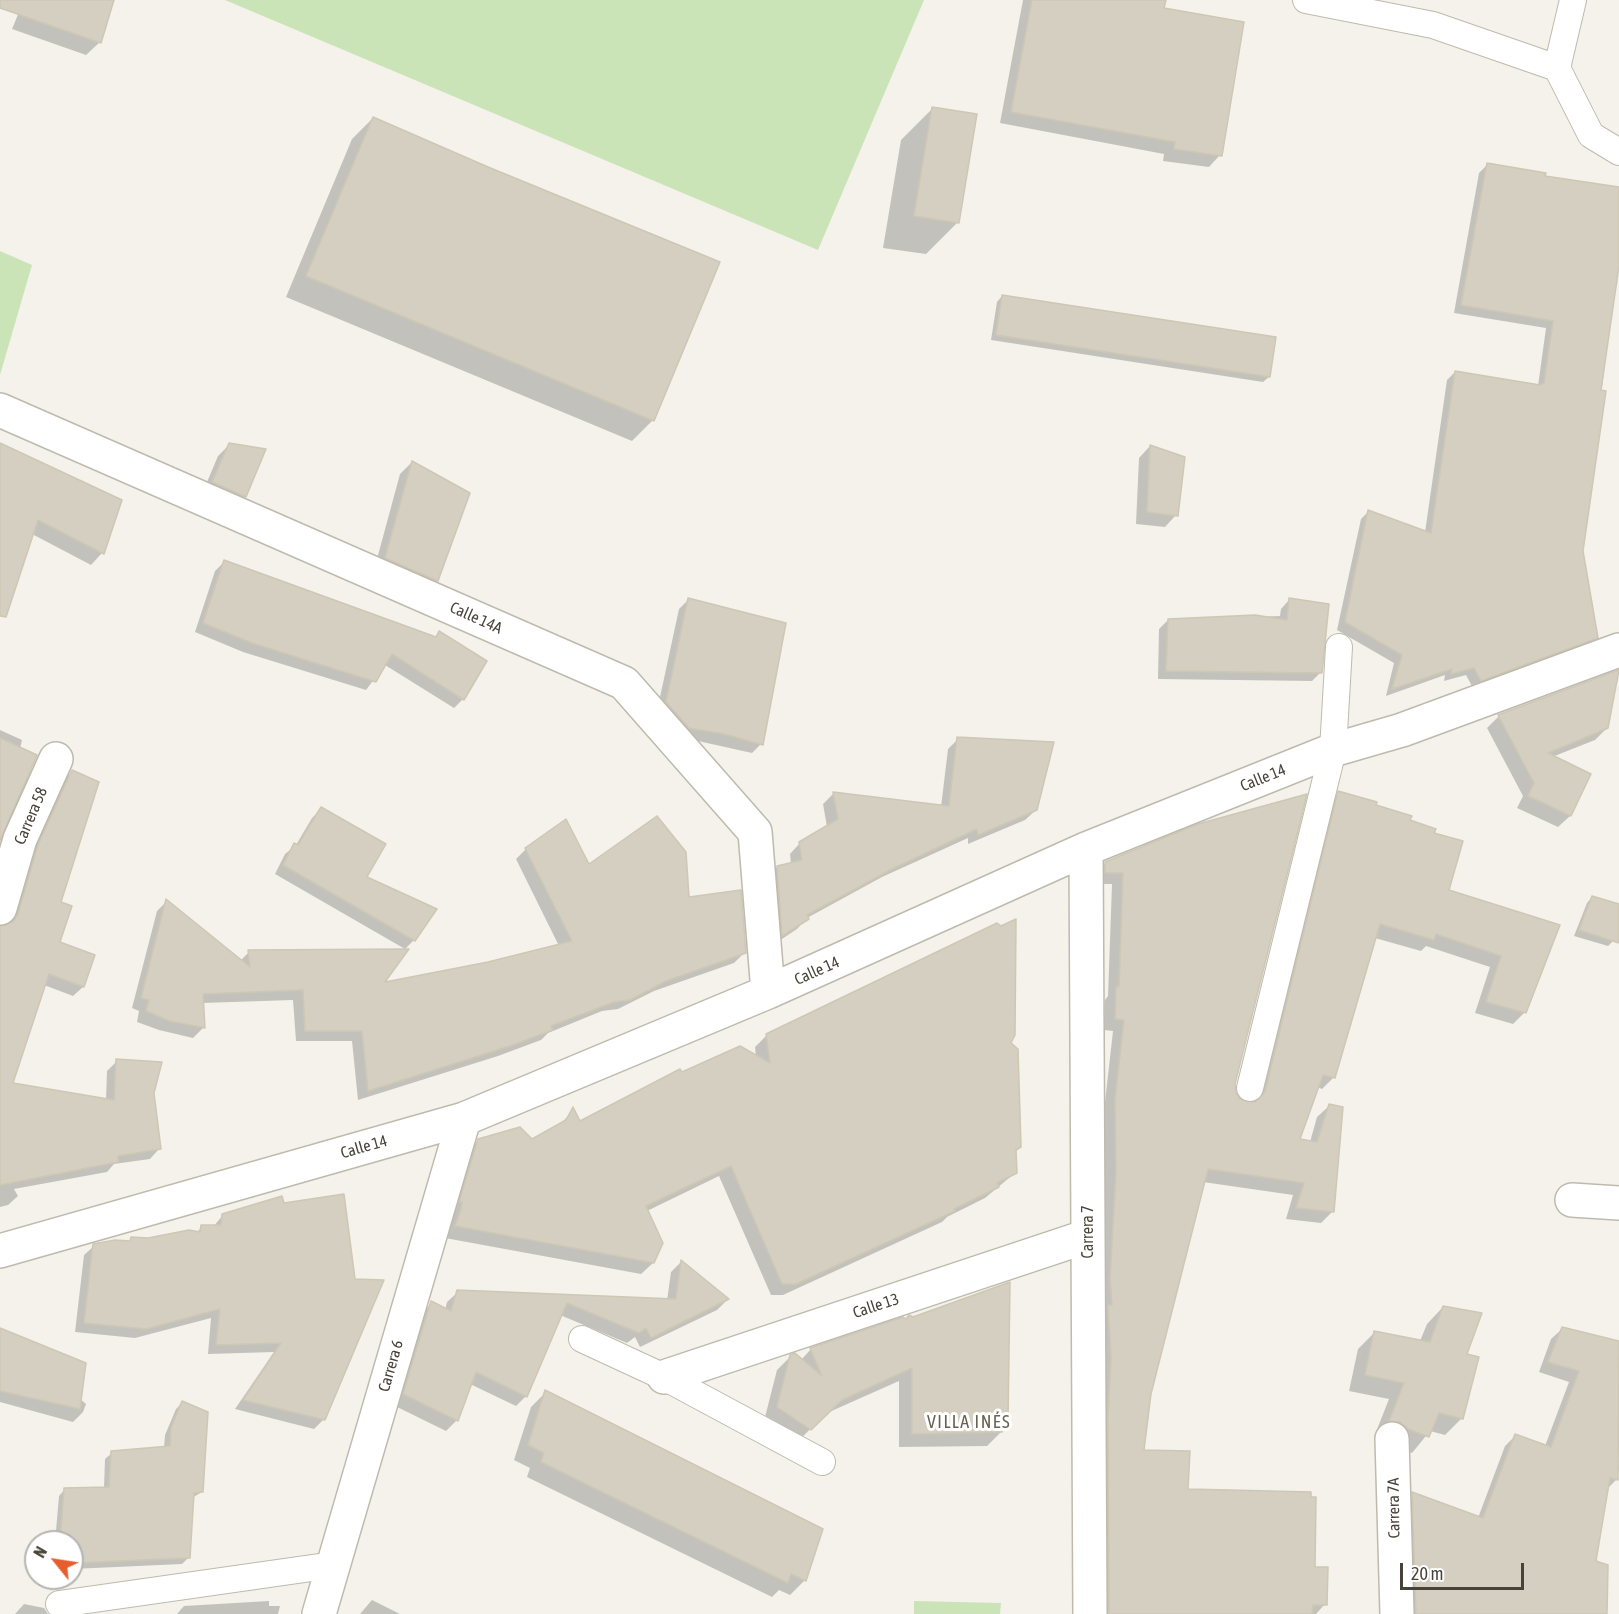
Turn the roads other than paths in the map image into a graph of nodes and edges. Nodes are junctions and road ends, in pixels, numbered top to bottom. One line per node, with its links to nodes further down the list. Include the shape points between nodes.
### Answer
1 (1306, 0): 3 (lane, via 1433,25)
2 (1573, 0): 3 (lane)
3 (1557, 68): 4 (lane, via 1591,135)
4 (1619, 152)
5 (0, 410): 12 (street, Calle 14A, via 624,683 754,832)
6 (1339, 647): 8 (lane)
7 (1619, 650): 8 (street, Calle 14, via 1402,730)
8 (1333, 750): 10 (street, Calle 14); 13 (lane)
9 (56, 759): 11 (street, Carrera 58, via 20,839)
10 (1086, 849): 12 (street, Calle 14); 17 (street, Carrera 7)
11 (0, 908)
12 (768, 992): 14 (street, Calle 14)
13 (1250, 1088)
14 (464, 1119): 18 (street, Calle 14); 23 (street, Carrera 6)
15 (1572, 1200): 16 (street)
16 (1619, 1203)
17 (1088, 1236): 20 (street, Calle 13); 26 (street, Carrera 7)
18 (0, 1251)
19 (582, 1339): 20 (lane)
20 (664, 1377): 22 (lane)
21 (1392, 1439): 27 (street, Carrera 7A)
22 (822, 1462)
23 (333, 1565): 24 (lane); 25 (street, Carrera 6)
24 (59, 1604)
25 (319, 1614)
26 (1090, 1614)
27 (1396, 1614)

